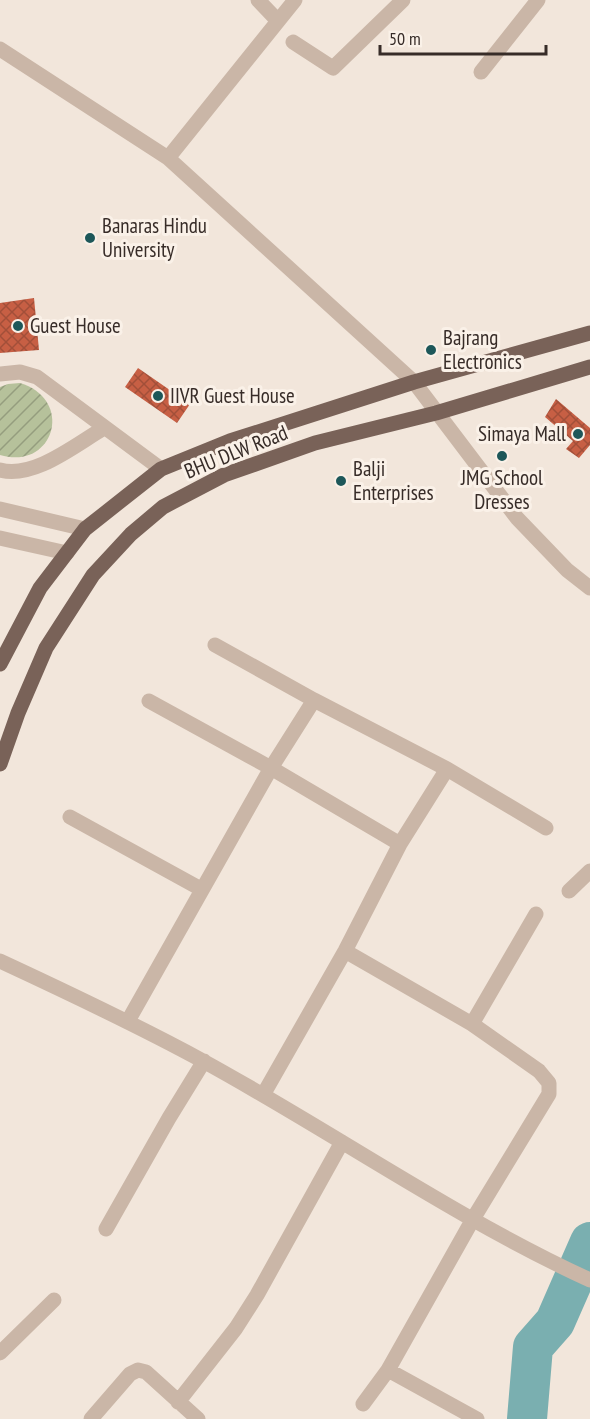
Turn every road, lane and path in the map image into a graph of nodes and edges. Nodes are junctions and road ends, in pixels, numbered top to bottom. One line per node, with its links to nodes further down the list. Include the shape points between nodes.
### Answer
1 (258, 0): 5 (street)
2 (295, 0): 5 (street)
3 (403, 0): 6 (street, via 333,68)
4 (538, 0): 8 (street)
5 (278, 21): 9 (street)
6 (293, 42)
7 (0, 49): 9 (street)
8 (481, 72)
9 (168, 158): 13 (street)
10 (590, 333): 13 (main road, BHU DLW Road)
11 (590, 367): 14 (main road, BHU DLW Road)
12 (0, 374): 15 (street, via 20,372 37,377)
13 (414, 382): 14 (street); 16 (main road, BHU DLW Road, via 230,441)
14 (436, 413): 22 (street, via 517,518); 27 (main road, BHU DLW Road, via 315,443 224,475 163,507 93,575 46,648)
15 (104, 428): 16 (street); 17 (street, via 27,471)
16 (160, 469): 19 (main road, BHU DLW Road)
17 (0, 470)
18 (0, 508): 19 (street)
19 (85, 529): 21 (main road, BHU DLW Road)
20 (0, 538): 21 (street)
21 (67, 553): 24 (main road, BHU DLW Road, via 40,588)
22 (590, 588)
23 (215, 645): 25 (street)
24 (0, 664)
25 (314, 700): 28 (street); 29 (street)
26 (149, 701): 28 (street)
27 (0, 764)
28 (271, 768): 32 (street); 34 (street)
29 (447, 769): 31 (street); 32 (street)
30 (70, 817): 34 (street)
31 (546, 828)
32 (400, 844): 37 (street)
33 (590, 871): 35 (street)
34 (201, 890): 39 (street)
35 (569, 891)
36 (536, 914): 40 (street)
37 (345, 951): 40 (street); 42 (street)
38 (0, 961): 39 (street)
39 (128, 1021): 41 (street)
40 (472, 1024): 44 (street, via 539,1071 549,1083 549,1094)
41 (204, 1061): 42 (street); 45 (street)
42 (263, 1095): 43 (street)
43 (342, 1142): 44 (street); 50 (street, via 257,1295)
44 (473, 1219): 46 (street); 49 (street)
45 (106, 1229)
46 (590, 1280)
47 (54, 1300): 48 (street)
48 (0, 1353)
49 (388, 1370): 51 (street); 54 (street)
50 (178, 1402): 52 (street, via 146,1372 138,1370 130,1374); 53 (street)
51 (363, 1404)
52 (91, 1419)
53 (198, 1419)
54 (477, 1419)

